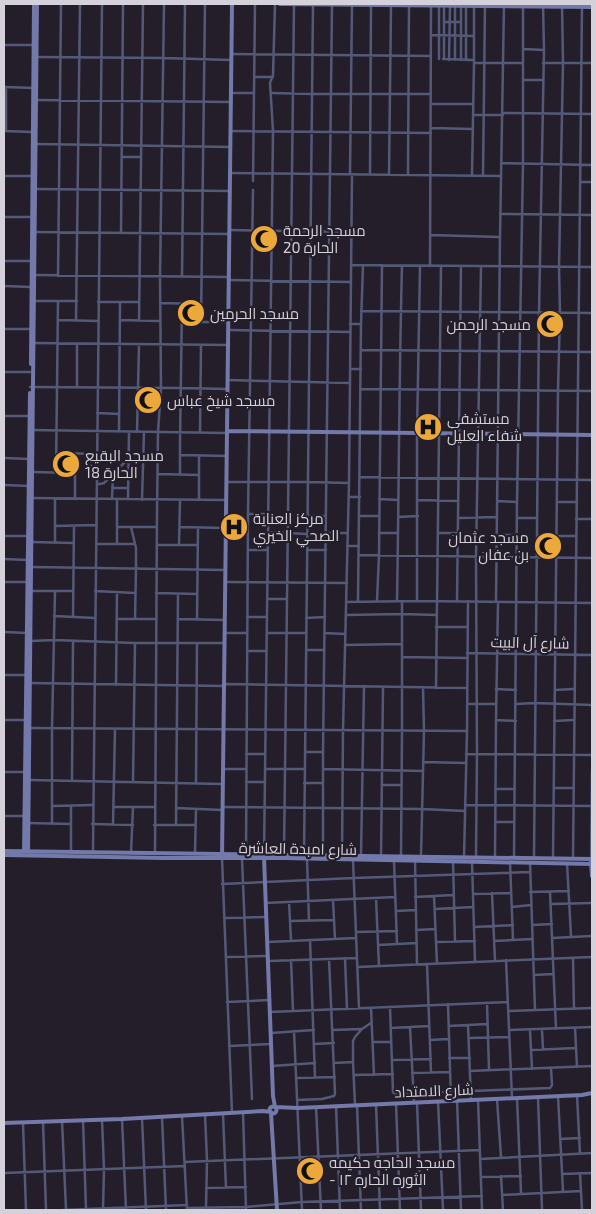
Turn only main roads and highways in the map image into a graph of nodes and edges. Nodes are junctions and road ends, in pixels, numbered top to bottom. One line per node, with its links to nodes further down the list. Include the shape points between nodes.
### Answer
1 (36, 4): 25 (main road); 25 (main road)
2 (232, 4): 30 (main road)
3 (280, 4): 4 (main road)
4 (288, 4): 5 (main road)
5 (294, 4): 6 (main road)
6 (307, 4): 7 (main road)
7 (313, 4): 8 (main road)
8 (327, 4): 12 (main road)
9 (346, 4): 12 (main road); 13 (main road)
10 (366, 4): 13 (main road); 14 (main road)
11 (485, 4): 18 (main road); 19 (main road)
12 (332, 5)
13 (352, 5)
14 (384, 5): 15 (main road)
15 (409, 5): 16 (main road)
16 (439, 5): 17 (main road)
17 (450, 5): 18 (main road)
18 (464, 5)
19 (504, 5): 20 (main road)
20 (524, 5): 21 (main road)
21 (543, 5): 22 (main road)
22 (562, 6): 23 (main road)
23 (582, 6): 24 (main road)
24 (592, 7)
25 (35, 88): 26 (main road); 26 (main road)
26 (35, 114): 27 (main road); 27 (main road)
27 (33, 232): 28 (main road); 28 (main road)
28 (32, 387): 29 (main road); 29 (main road)
29 (31, 430): 32 (main road); 32 (main road)
30 (227, 432): 31 (main road); 41 (main road)
31 (592, 435)
32 (30, 498): 33 (main road); 33 (main road)
33 (30, 560): 34 (main road)
34 (29, 567): 35 (main road); 35 (main road)
35 (29, 641): 36 (main road); 36 (main road)
36 (28, 720): 37 (main road); 37 (main road)
37 (28, 760): 39 (main road); 39 (main road)
38 (4, 851): 39 (main road, شارع امبدة العاشرة)
39 (26, 854): 40 (main road, شارع امبدة العاشرة); 41 (main road, شارع امبدة العاشرة); 41 (main road, شارع امبدة العاشرة)
40 (4, 855)
41 (222, 856): 42 (main road, شارع امبدة العاشرة); 42 (main road, شارع امبدة العاشرة)
42 (264, 857): 43 (main road, شارع امبدة العاشرة); 43 (main road, شارع امبدة العاشرة); 50 (main road)
43 (306, 857): 44 (main road, شارع امبدة العاشرة); 44 (main road, شارع امبدة العاشرة)
44 (394, 858): 45 (main road, شارع امبدة العاشرة); 45 (main road, شارع امبدة العاشرة)
45 (436, 859): 46 (main road, شارع امبدة العاشرة); 46 (main road, شارع امبدة العاشرة)
46 (532, 861): 47 (main road, شارع امبدة العاشرة); 47 (main road, شارع امبدة العاشرة)
47 (592, 862): 48 (main road)
48 (592, 876)
49 (592, 1095): 51 (main road, شارع الامتداد)
50 (274, 1098): 51 (main road); 52 (main road)
51 (284, 1107): 52 (main road, شارع الامتداد)
52 (273, 1110): 53 (main road); 54 (main road)
53 (4, 1123)
54 (277, 1210)

